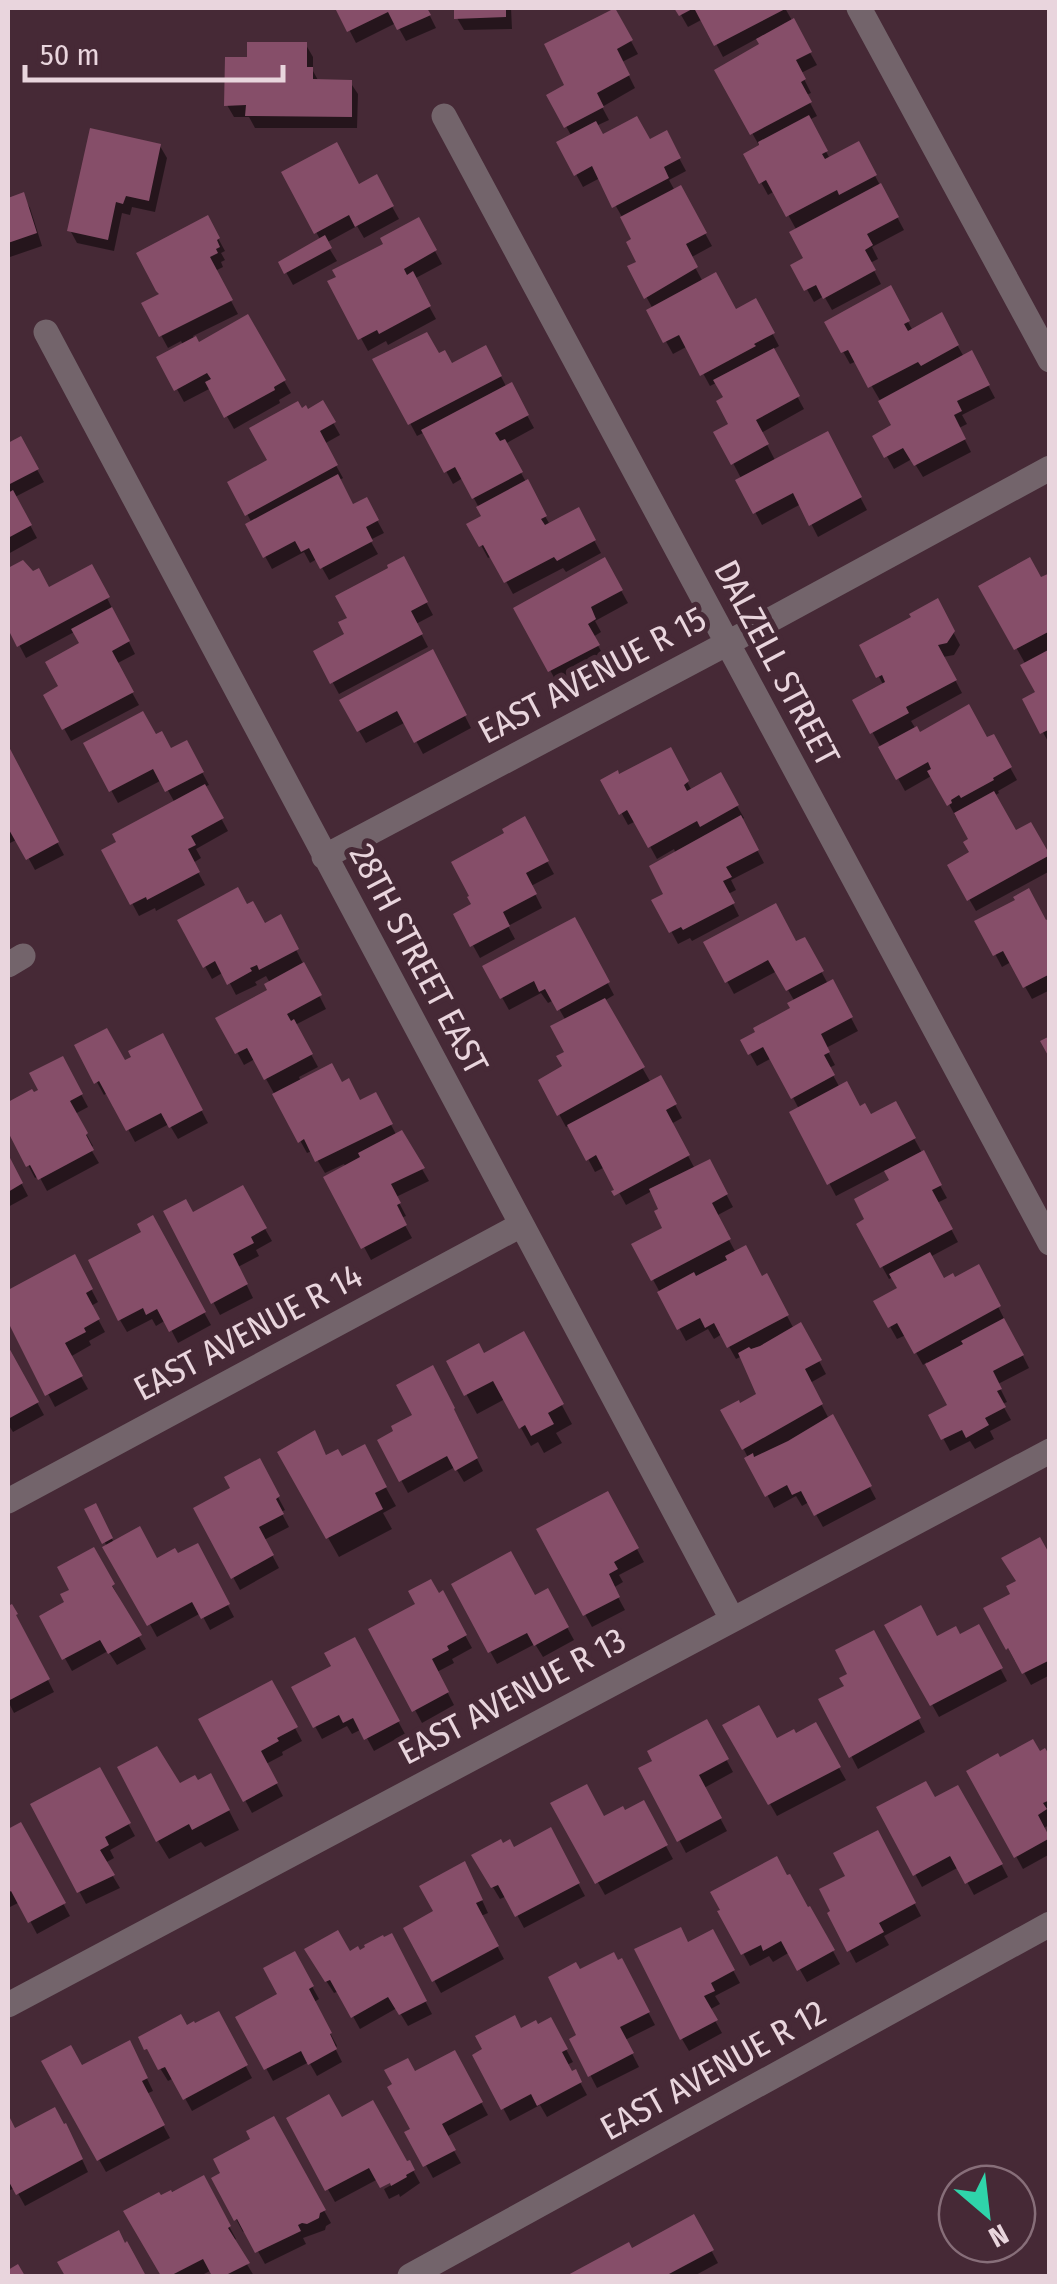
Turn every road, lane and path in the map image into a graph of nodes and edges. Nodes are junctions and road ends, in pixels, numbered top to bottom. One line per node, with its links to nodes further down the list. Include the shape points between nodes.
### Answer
1 (859, 8): 4 (street)
2 (444, 116): 6 (street, DALZELL STREET)
3 (46, 332): 7 (street, 28TH STREET EAST)
4 (1050, 360)
5 (1050, 468): 6 (street, EAST AVENUE R 15)
6 (726, 644): 7 (street, EAST AVENUE R 15); 9 (street, DALZELL STREET)
7 (324, 857): 8 (street, 28TH STREET EAST)
8 (521, 1225): 11 (street, EAST AVENUE R 14); 12 (street, 28TH STREET EAST)
9 (1050, 1243)
10 (1050, 1451): 12 (street, EAST AVENUE R 13)
11 (8, 1502)
12 (732, 1618): 14 (street, EAST AVENUE R 13)
13 (1050, 1924): 15 (street, EAST AVENUE R 12)
14 (8, 2005)
15 (441, 2270): 16 (street, EAST AVENUE R 12)
16 (410, 2276)

